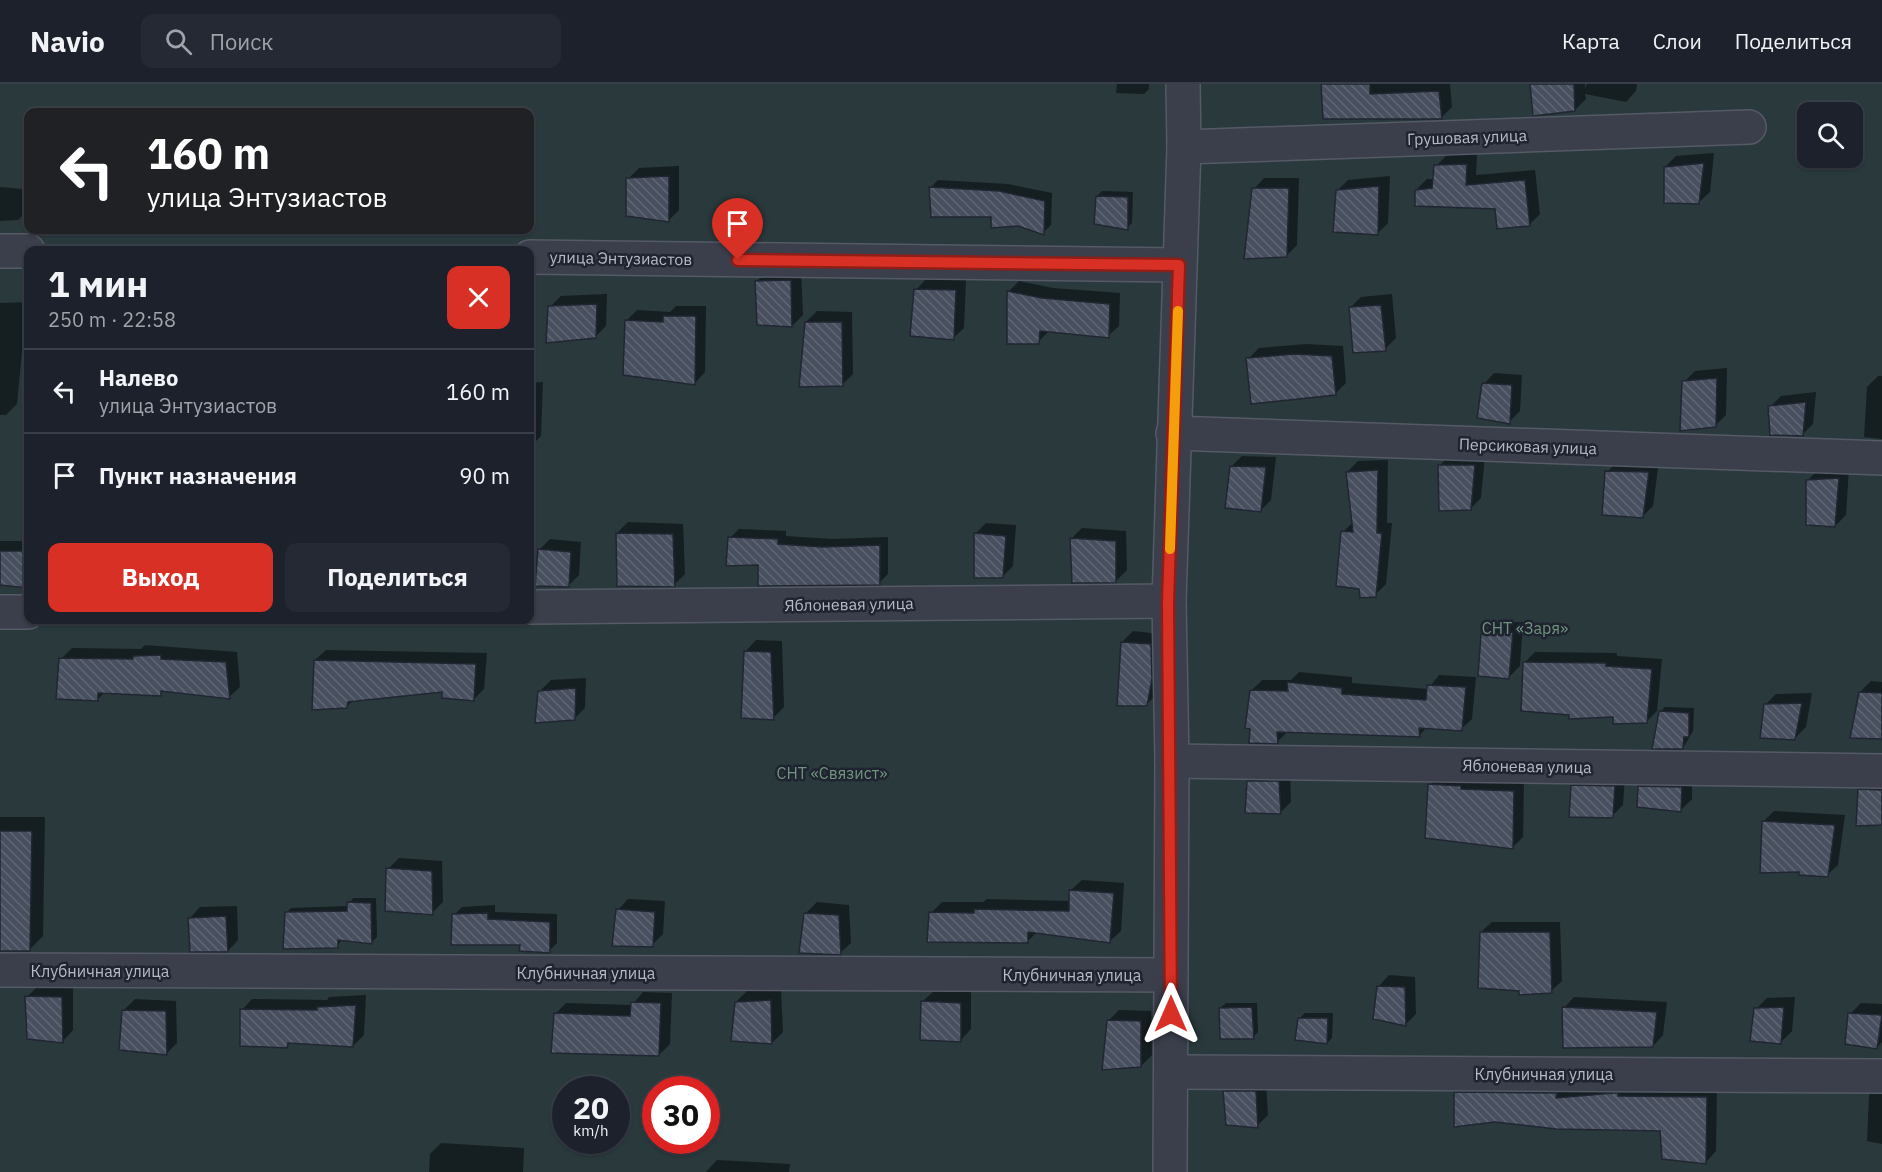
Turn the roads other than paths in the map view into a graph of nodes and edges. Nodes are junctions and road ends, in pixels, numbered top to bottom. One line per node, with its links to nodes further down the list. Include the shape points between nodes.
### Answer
1 (1183, 84): 3 (street)
2 (1749, 127): 3 (street, Грушовая улица)
3 (1184, 147): 7 (street)
4 (0, 251): 5 (street)
5 (24, 251)
6 (534, 257): 7 (street, улица Энтузиастов)
7 (1179, 265): 8 (street)
8 (1173, 433): 9 (street, Персиковая улица); 10 (street)
9 (1882, 458)
10 (1168, 602): 11 (street, Яблоневая улица); 14 (street)
11 (534, 608)
12 (0, 612): 13 (street)
13 (24, 612)
14 (1172, 761): 15 (street, Яблоневая улица); 17 (street)
15 (1882, 771)
16 (0, 970): 17 (street, Клубничная улица)
17 (1172, 975): 18 (street)
18 (1171, 1072): 19 (street, Клубничная улица); 20 (street)
19 (1882, 1076)
20 (1170, 1172)

